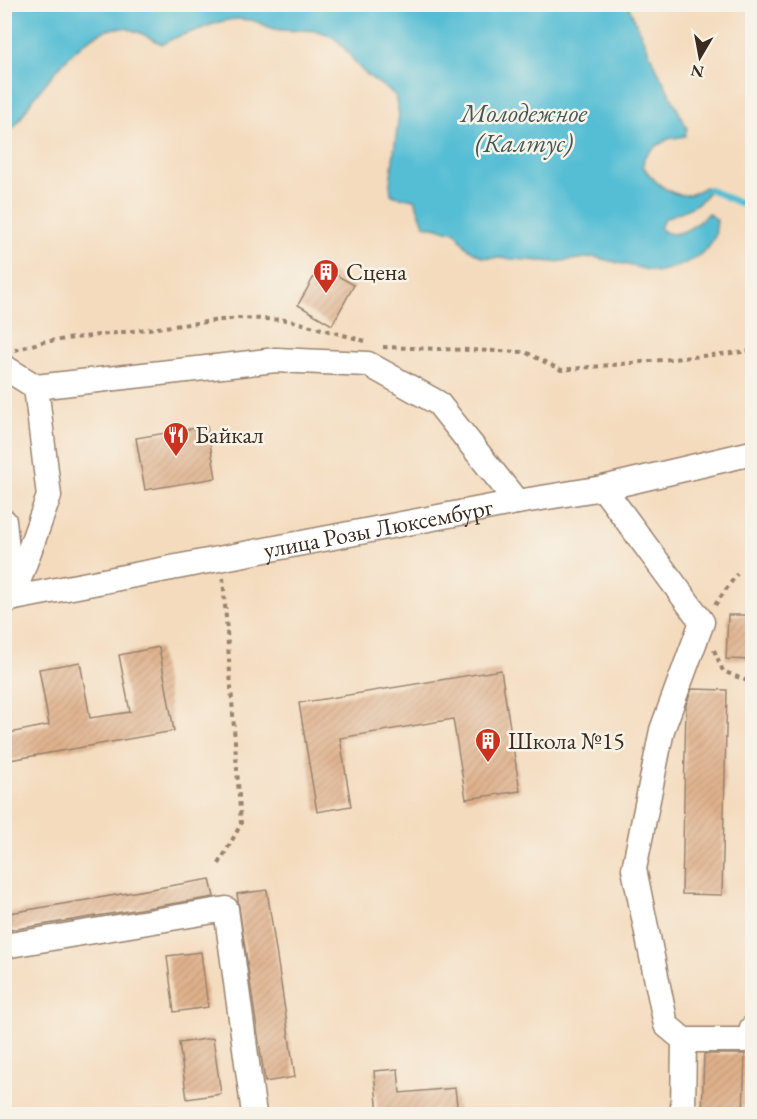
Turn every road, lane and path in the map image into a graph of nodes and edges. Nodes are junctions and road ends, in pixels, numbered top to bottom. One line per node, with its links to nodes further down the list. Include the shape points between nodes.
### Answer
1 (4, 367): 2 (street)
2 (36, 387): 5 (street, via 276,360 368,364 438,404); 9 (street, via 49,496)
3 (753, 453): 4 (street, улица Розы Люксембург)
4 (603, 488): 5 (street, улица Розы Люксембург); 10 (street)
5 (517, 502): 7 (street, улица Розы Люксембург)
6 (4, 521): 9 (street)
7 (221, 559): 9 (street, улица Розы Люксембург); 12 (path, via 241,824)
8 (737, 574): 10 (path)
9 (8, 599)
10 (702, 622): 11 (path, via 723,671); 15 (street, via 662,730 633,869 666,1025)
11 (753, 683)
12 (219, 864)
13 (4, 946): 16 (street, via 226,909)
14 (753, 1028): 15 (street, via 752,1040)
15 (684, 1040): 17 (street)
16 (254, 1114)
17 (683, 1114)

